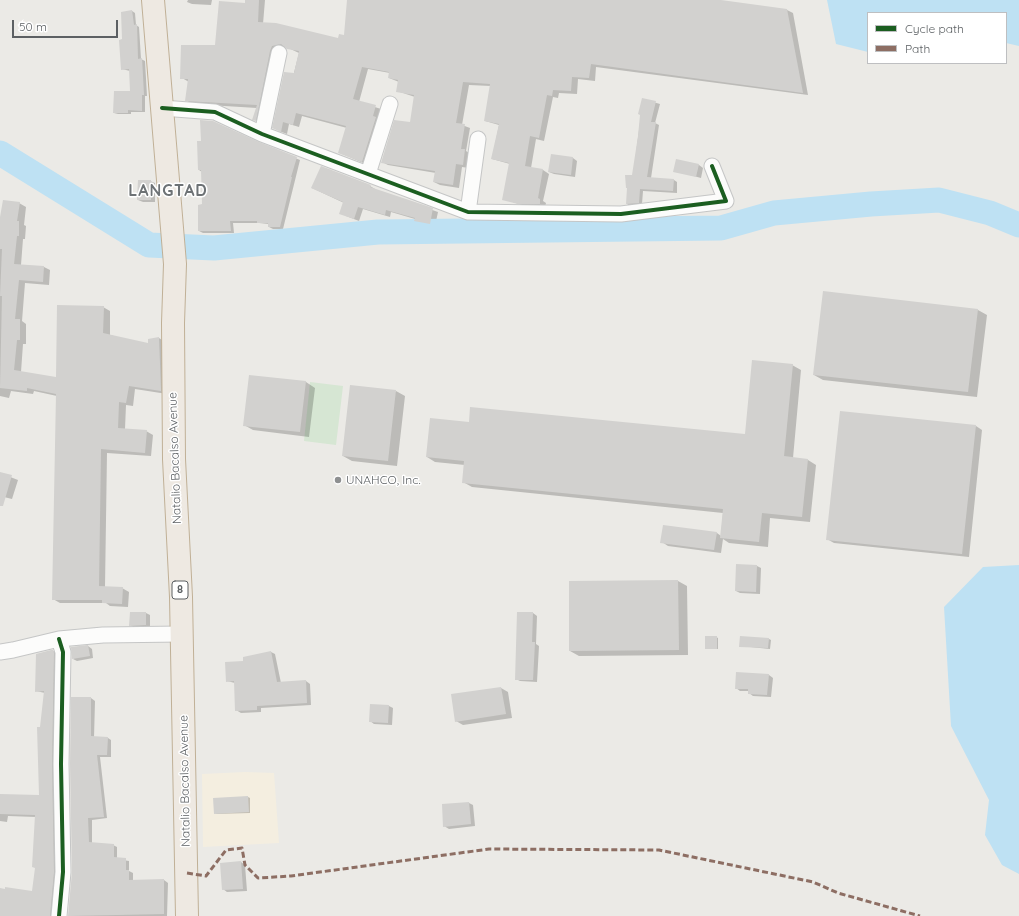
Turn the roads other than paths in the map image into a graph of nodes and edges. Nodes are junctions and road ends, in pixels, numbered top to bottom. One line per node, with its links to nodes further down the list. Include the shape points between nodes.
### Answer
1 (153, 0): 4 (highway, Natalio Bacalso Avenue / 8)
2 (279, 53): 5 (street)
3 (390, 104): 8 (street)
4 (162, 108): 5 (street, via 215,112); 10 (highway, Natalio Bacalso Avenue / 8, via 175,264 174,458)
5 (262, 134): 8 (street)
6 (478, 139): 9 (street)
7 (712, 166): 9 (street, via 726,201 621,214)
8 (368, 174): 9 (street)
9 (468, 212)
10 (182, 634): 11 (street, via 103,635); 14 (highway, Natalio Bacalso Avenue / 8)
11 (59, 639): 12 (street); 13 (street, via 63,652 63,872)
12 (0, 652)
13 (59, 916)
14 (188, 916)

